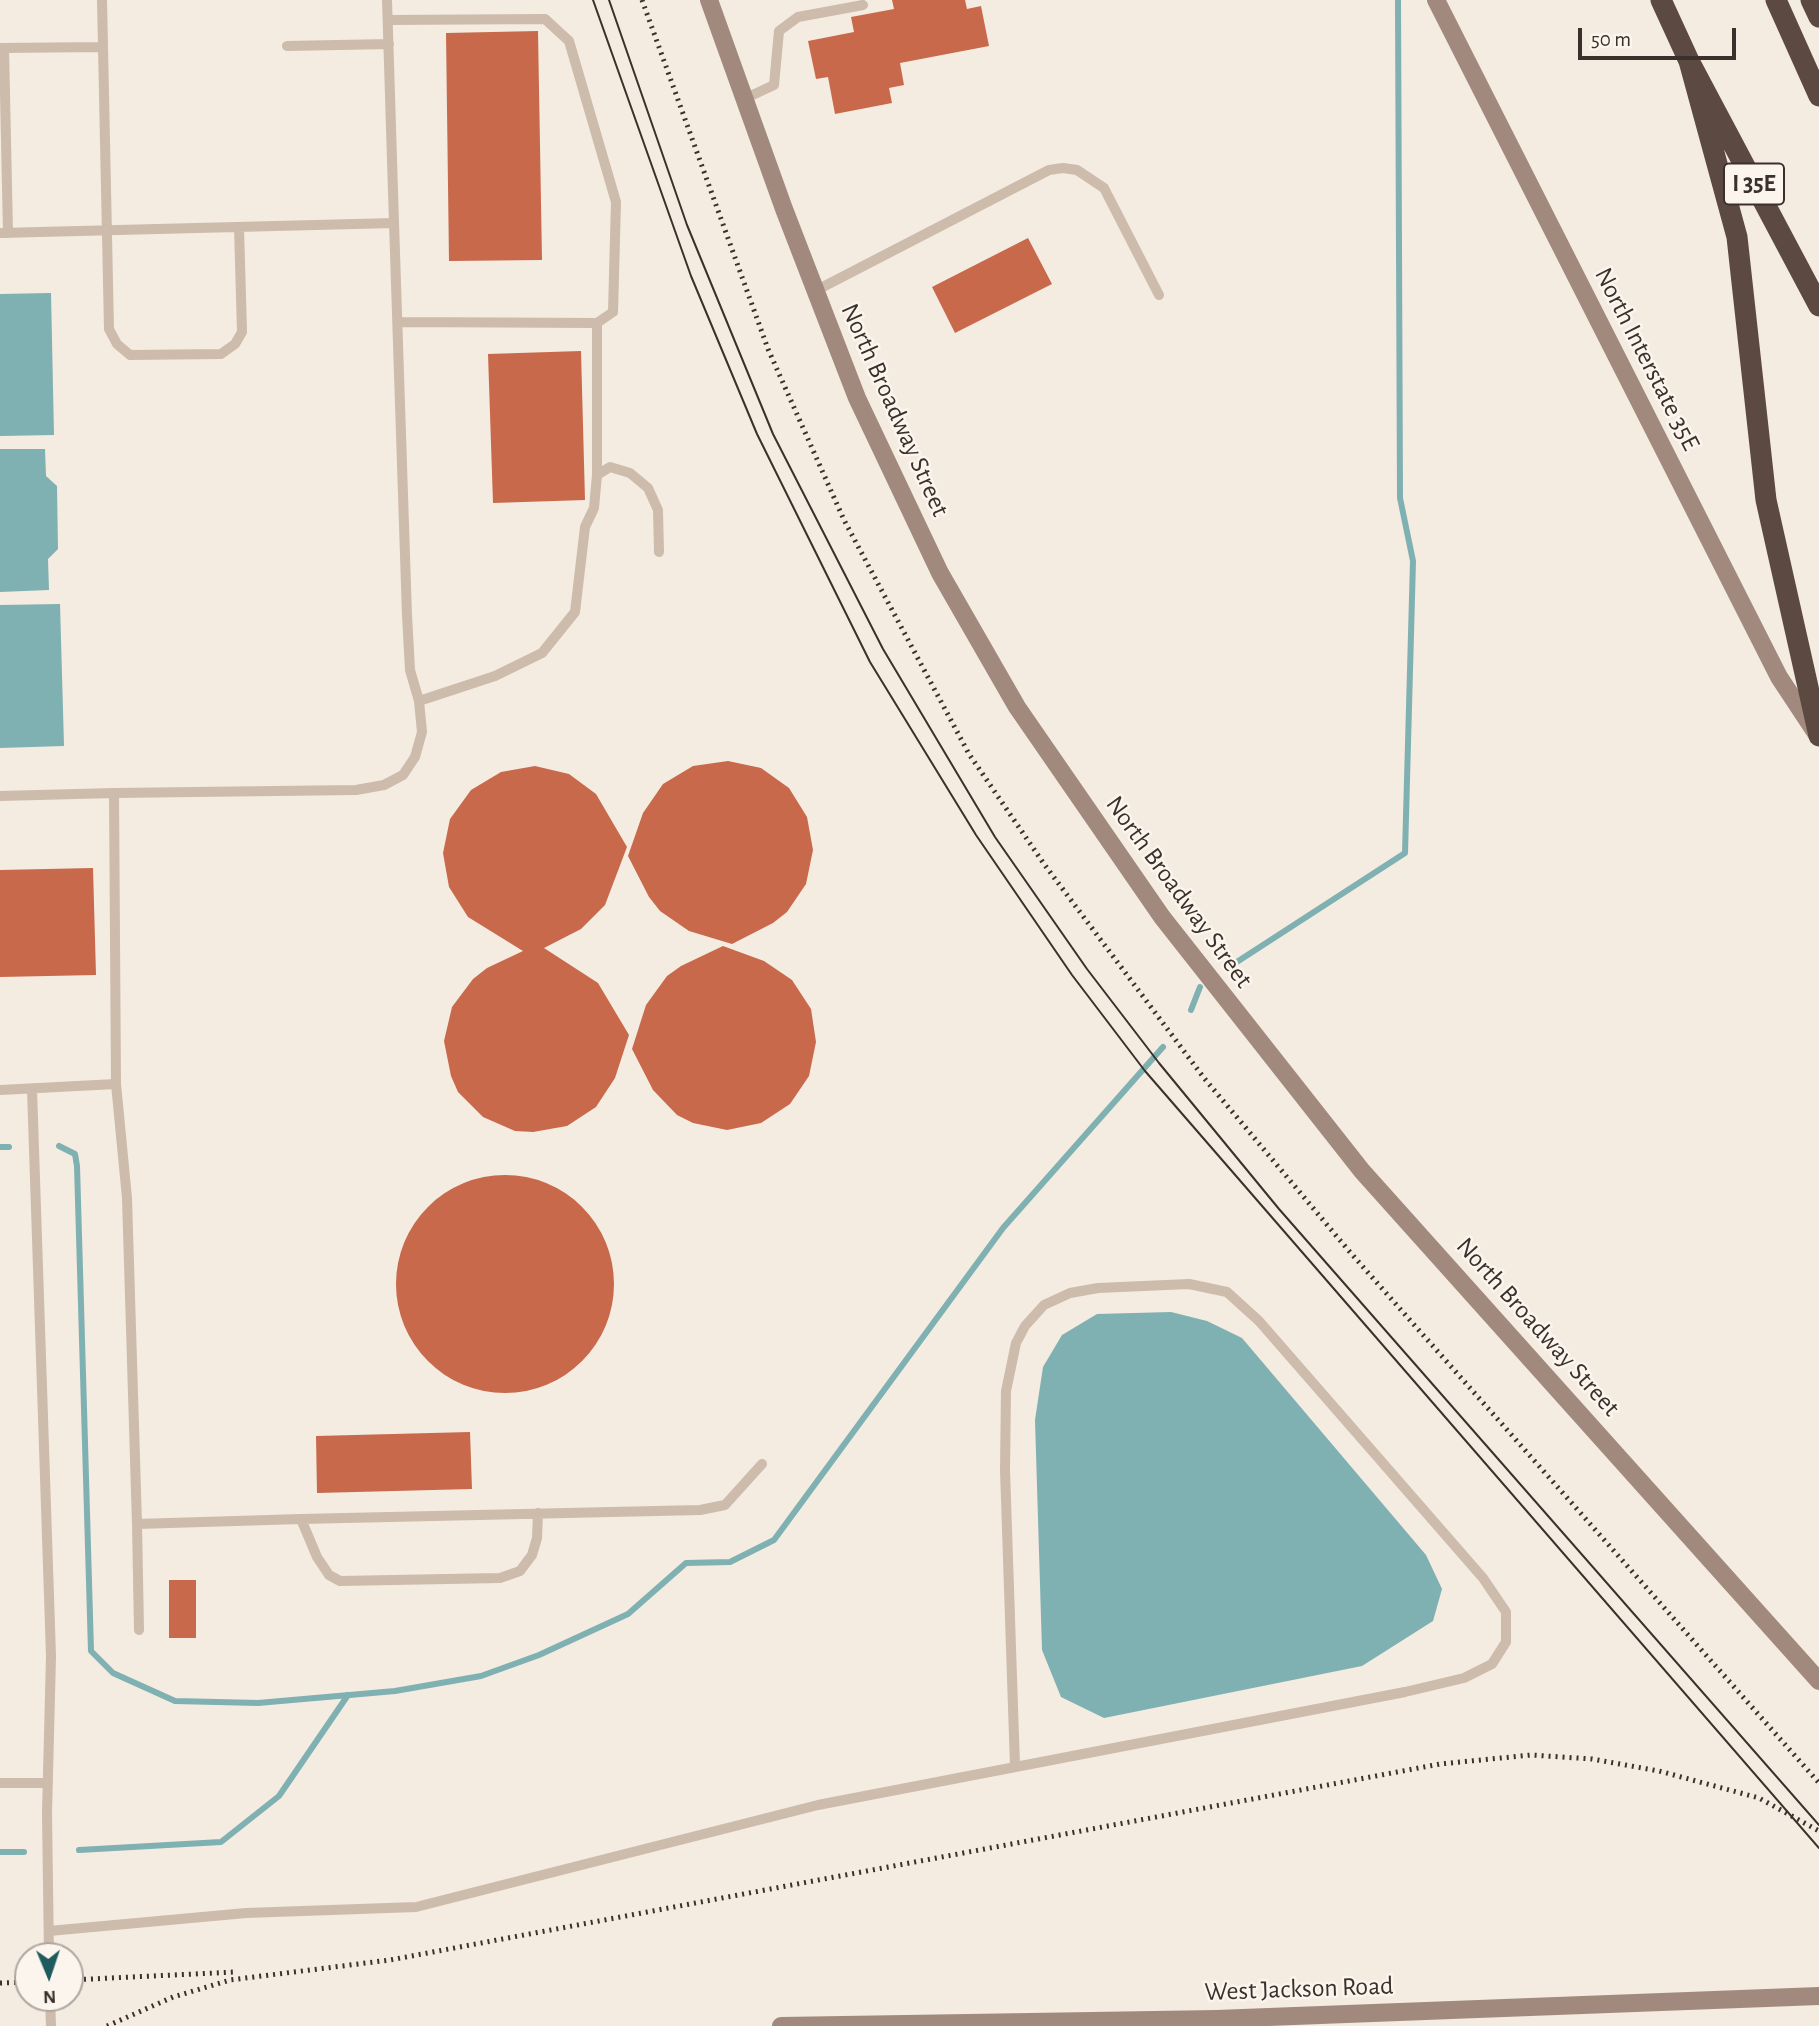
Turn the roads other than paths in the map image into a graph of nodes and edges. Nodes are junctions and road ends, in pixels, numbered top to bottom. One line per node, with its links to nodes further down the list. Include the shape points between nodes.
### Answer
1 (102, 0): 13 (lane)
2 (387, 0): 10 (lane)
3 (709, 0): 17 (street, North Broadway Street)
4 (1436, 0): 30 (street, North Interstate 35E, via 1779,677)
5 (1661, 0): 15 (highway, I 35E)
6 (1776, 0): 16 (highway)
7 (1811, 0): 9 (highway)
8 (863, 5): 17 (lane, via 798,17 779,31 775,85)
9 (1819, 17)
10 (388, 20): 11 (lane); 26 (lane, via 545,19 569,41 616,202 613,312)
11 (389, 44): 12 (lane); 18 (lane)
12 (287, 46)
13 (103, 47): 14 (lane); 20 (lane)
14 (2, 48): 21 (lane)
15 (1689, 61): 24 (highway, I 35E); 30 (highway, via 1737,237 1766,500)
16 (1819, 96)
17 (744, 99): 22 (street, North Broadway Street)
18 (394, 223): 19 (lane); 25 (lane)
19 (239, 227): 20 (lane); 20 (lane, via 242,332 221,354 130,355 117,344 109,329)
20 (107, 231): 21 (lane)
21 (4, 233)
22 (815, 291): 23 (lane, via 1049,170 1063,168 1077,170 1104,188); 41 (street, North Broadway Street, via 857,398 940,573 1017,707 1162,916 1362,1171)
23 (1158, 295)
24 (1819, 306)
25 (399, 322): 26 (lane); 29 (lane, via 410,670)
26 (597, 323): 27 (lane)
27 (597, 475): 28 (lane, via 610,467 630,473 648,488 658,509); 29 (lane, via 594,508 585,527 575,611 542,653 495,676)
28 (659, 552)
29 (419, 701): 31 (lane, via 422,732 415,757 403,775 384,785 356,790)
30 (1819, 737)
31 (114, 793): 32 (lane); 33 (lane)
32 (0, 796)
33 (117, 1084): 34 (lane); 39 (lane, via 127,1198)
34 (32, 1089): 35 (lane); 44 (lane, via 51,1656)
35 (0, 1090)
36 (762, 1464): 37 (lane, via 725,1505)
37 (538, 1513): 38 (lane); 38 (lane, via 532,1555 520,1571 500,1578 340,1581 329,1575 317,1557)
38 (301, 1520): 39 (lane)
39 (136, 1524): 40 (lane)
40 (139, 1630)
41 (1819, 1681)
42 (1015, 1766): 42 (lane, via 1464,1678 1492,1664 1506,1642 1506,1612 1483,1578 1259,1321 1227,1292 1189,1284 1070,1293 1044,1306 1016,1343 1006,1391 1005,1470); 45 (lane, via 818,1805 416,1907 246,1913)
43 (0, 1783): 44 (lane)
44 (48, 1783): 45 (lane)
45 (49, 1931): 46 (lane)
46 (49, 1942)
47 (1819, 1996): 48 (street, West Jackson Road, via 1216,2019)
48 (781, 2026)

